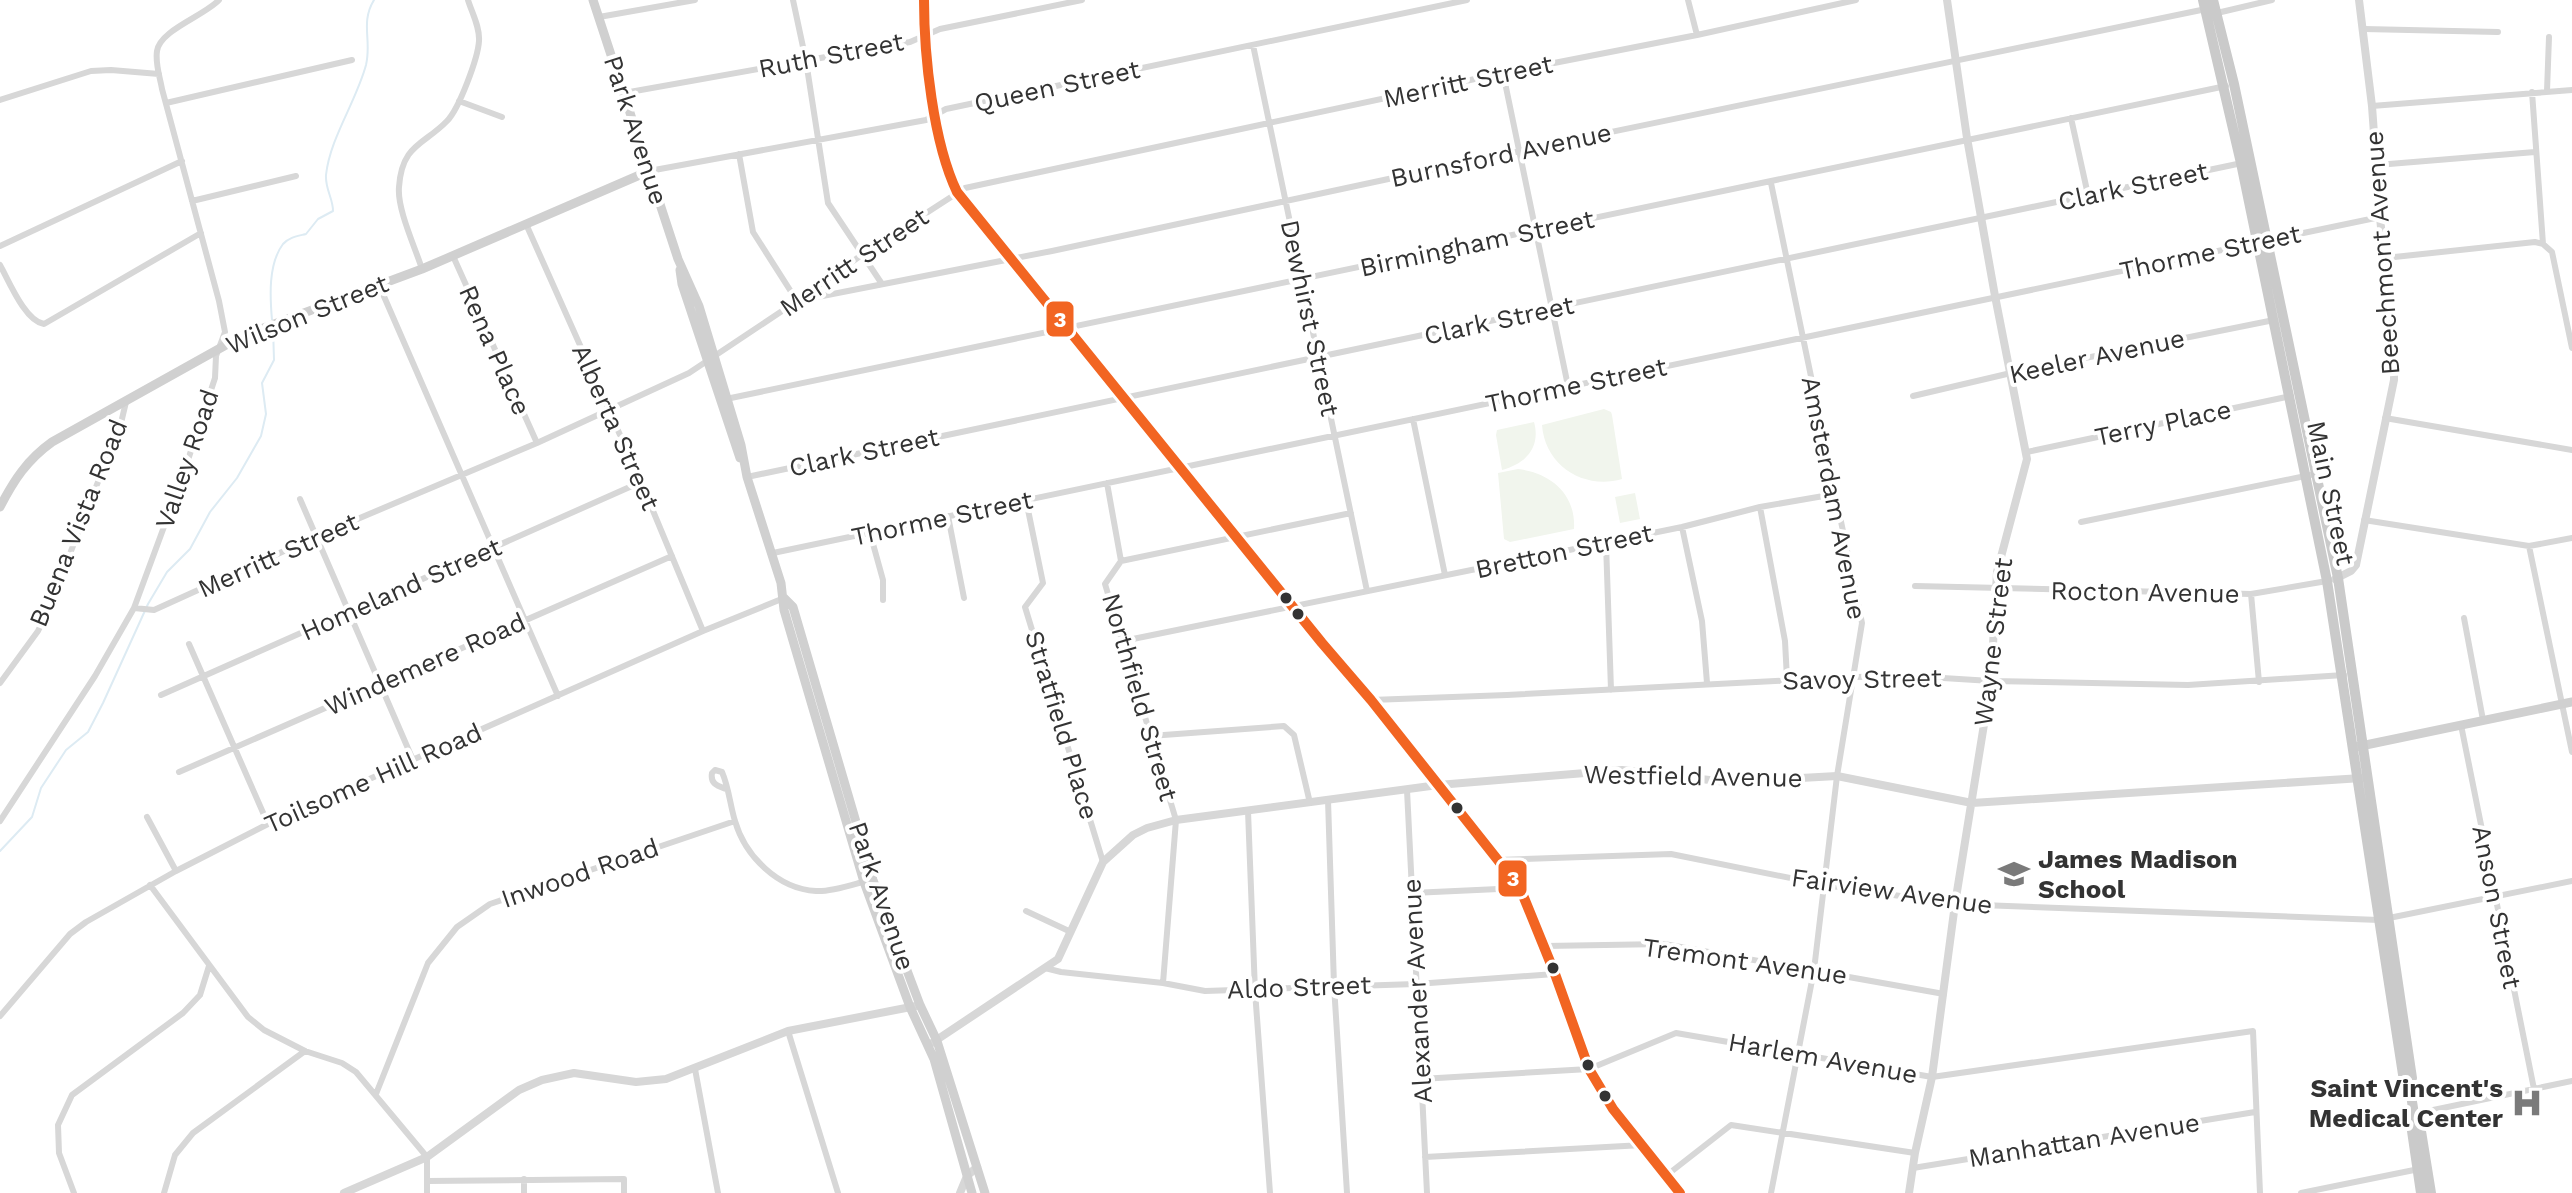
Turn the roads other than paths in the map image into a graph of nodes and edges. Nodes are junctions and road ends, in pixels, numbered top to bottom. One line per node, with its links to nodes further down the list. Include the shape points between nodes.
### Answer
1 (219, 0): 26 (street, Valley Road, via 162,40)
2 (468, 0): 33 (street, via 479,41)
3 (593, 0): 15 (main road, Park Avenue)
4 (695, 0): 15 (street)
5 (793, 0): 23 (street)
6 (924, 0): 19 (main road)
7 (1082, 0): 19 (street, Ruth Street)
8 (1467, 0): 21 (street, Queen Street)
9 (1688, 0): 18 (street)
10 (1856, 0): 18 (street, Merritt Street)
11 (1947, 0): 24 (street, Wayne Street)
12 (2272, 0): 14 (street, Burnsford Avenue)
13 (2359, 0): 16 (street, Beechmont Avenue)
14 (2209, 6): 24 (street, Burnsford Avenue); 27 (main road, Main Street)
15 (599, 17): 31 (main road, Park Avenue)
16 (2364, 29): 17 (street); 35 (street, Beechmont Avenue)
17 (2498, 32)
18 (1697, 35): 25 (street, Merritt Street)
19 (923, 36): 23 (street, Ruth Street); 36 (main road)
20 (2549, 37): 29 (street)
21 (1253, 45): 36 (street, Queen Street); 39 (street, Dewhirst Street)
22 (352, 60): 34 (street)
23 (806, 61): 31 (street, Ruth Street); 41 (street)
24 (1955, 61): 40 (street, Wayne Street); 42 (street, Burnsford Avenue)
25 (1503, 73): 39 (street, Merritt Street); 42 (street)
26 (159, 74): 32 (street, via 91,71); 34 (street, Valley Road)
27 (2229, 85): 38 (street, Birmingham Street); 46 (main road, Main Street)
28 (2572, 90): 29 (street)
29 (2547, 91): 30 (street)
30 (2532, 92): 35 (street); 43 (street)
31 (624, 93): 48 (main road, Park Avenue)
32 (0, 100)
33 (459, 101): 37 (street); 69 (street, via 449,119 412,150 399,181 399,198)
34 (166, 103): 45 (street, Valley Road)
35 (2372, 106): 47 (street, Beechmont Avenue)
36 (936, 115): 41 (street, Queen Street); 51 (main road)
37 (502, 117)
38 (2071, 118): 40 (street, Birmingham Street); 52 (street)
39 (1270, 123): 51 (street, Merritt Street); 54 (street, Dewhirst Street)
40 (1967, 138): 50 (street, Birmingham Street); 56 (street, Wayne Street)
41 (817, 139): 44 (street, Queen Street); 63 (street, via 828,203)
42 (1519, 151): 54 (street, Burnsford Avenue); 58 (street)
43 (2535, 152): 47 (street); 61 (street)
44 (739, 154): 48 (street, Queen Street); 74 (street, via 753,232)
45 (182, 161): 53 (street, Valley Road); 62 (street)
46 (2245, 162): 52 (street, Clark Street); 60 (main road, Main Street)
47 (2377, 165): 55 (street, Beechmont Avenue)
48 (649, 171): 57 (main road, Wilson Street); 82 (main road, Park Avenue, via 699,306)
49 (296, 176): 53 (street)
50 (1771, 183): 58 (street, Birmingham Street); 67 (street, Amsterdam Avenue)
51 (957, 192): 63 (street, Merritt Street); 66 (main road)
52 (2088, 195): 56 (street, Clark Street)
53 (192, 201): 59 (street, Valley Road)
54 (1286, 202): 66 (street, Burnsford Avenue); 70 (street, Dewhirst Street)
55 (2380, 217): 60 (street, Thorme Street); 65 (street, Beechmont Avenue)
56 (1982, 218): 67 (street, Clark Street); 73 (street, Wayne Street)
57 (526, 224): 64 (main road, Wilson Street); 90 (street, Alberta Street)
58 (1536, 230): 70 (street, Birmingham Street); 75 (street)
59 (201, 233): 68 (street, via 44,324 30,317); 79 (street, Valley Road, via 225,332)
60 (2261, 241): 73 (street, Thorme Street); 76 (main road, Main Street)
61 (2543, 244): 65 (street); 80 (street, via 2552,252)
62 (0, 246)
63 (863, 254): 71 (street); 74 (street, Merritt Street)
64 (453, 256): 69 (main road, Wilson Street); 95 (street, Rena Place)
65 (2385, 258): 91 (street, Beechmont Avenue, via 2394,380)
66 (1011, 259): 71 (street, Burnsford Avenue); 77 (main road)
67 (1787, 259): 75 (street, Clark Street); 78 (street, Amsterdam Avenue)
68 (0, 265)
69 (422, 269): 72 (main road, Wilson Street)
70 (1302, 279): 77 (street, Birmingham Street); 81 (street, Dewhirst Street)
71 (882, 284): 74 (street, Burnsford Avenue)
72 (379, 285): 79 (main road, Wilson Street); 100 (street)
73 (1995, 296): 78 (street, Thorme Street); 83 (street, Wayne Street)
74 (797, 301): 82 (street, Merritt Street)
75 (1552, 308): 81 (street, Clark Street); 84 (street)
76 (2277, 319): 83 (street, Keeler Avenue); 86 (main road, Main Street)
77 (1068, 328): 87 (main road); 88 (street, Birmingham Street)
78 (1803, 337): 84 (street, Thorme Street); 104 (street, Amsterdam Avenue)
79 (220, 348): 89 (main road, Wilson Street); 134 (street, Valley Road, via 215,378)
80 (2572, 348)
81 (1318, 357): 87 (street, Clark Street); 93 (street, Dewhirst Street)
82 (711, 360): 88 (main road, Park Avenue); 90 (street, Merritt Street)
83 (2011, 373): 85 (street, Keeler Avenue); 97 (street, Wayne Street)
84 (1568, 386): 92 (street, Thorme Street)
85 (1913, 396)
86 (2294, 396): 97 (street, Terry Place); 101 (main road, Main Street)
87 (1124, 397): 98 (main road); 99 (street, Clark Street)
88 (723, 400): 99 (main road, Park Avenue)
89 (126, 402): 107 (main road, Wilson Street, via 34,456); 147 (street, Buena Vista Road, via 48,610)
90 (608, 410): 95 (street, Merritt Street); 102 (street, Alberta Street)
91 (2385, 418): 96 (street); 111 (street, Beechmont Avenue)
92 (1413, 419): 93 (street, Thorme Street); 124 (street)
93 (1334, 435): 98 (street, Thorme Street); 109 (street, Dewhirst Street)
94 (2572, 439): 96 (street)
95 (537, 443): 100 (street, Merritt Street)
96 (2571, 449)
97 (2027, 452): 127 (street, Wayne Street)
98 (1181, 467): 103 (street, Thorme Street); 115 (main road)
99 (746, 473): 121 (main road, Park Avenue)
100 (463, 475): 116 (street, Merritt Street); 120 (street)
101 (2310, 475): 112 (street); 125 (main road, Main Street)
102 (641, 482): 120 (street, Homeland Street); 122 (street, Alberta Street)
103 (1107, 483): 106 (street, Thorme Street); 123 (street, Northfield Street)
104 (1835, 494): 108 (street, Bretton Street); 143 (street, Amsterdam Avenue, via 1862,623)
105 (300, 499): 116 (street)
106 (1026, 500): 110 (street, Thorme Street); 178 (street, Stratfield Place, via 1043,583 1025,607)
107 (0, 507)
108 (1760, 507): 113 (street, Bretton Street); 144 (street)
109 (1351, 513): 115 (street); 128 (street, Dewhirst Street)
110 (948, 516): 114 (street, Thorme Street); 131 (street)
111 (2364, 520): 119 (street); 125 (street, Beechmont Avenue, via 2356,565)
112 (2081, 522)
113 (1682, 527): 118 (street, Bretton Street); 148 (street, via 1702,621)
114 (870, 533): 121 (street, Thorme Street); 132 (street)
115 (1237, 536): 123 (street); 133 (main road)
116 (315, 537): 134 (street, Merritt Street, via 154,610); 135 (street)
117 (2572, 538): 119 (street)
118 (1606, 543): 124 (street, Bretton Street); 150 (street)
119 (2529, 546): 154 (street)
120 (495, 547): 135 (street, Homeland Street); 137 (street)
121 (773, 553): 130 (main road, Park Avenue)
122 (672, 556): 137 (street, Windemere Road); 138 (street, Alberta Street)
123 (1121, 561): 139 (street, Northfield Street, via 1105,584)
124 (1445, 575): 128 (street, Bretton Street)
125 (2333, 579): 129 (street, Rocton Avenue); 141 (main road, Main Street)
126 (1915, 586): 127 (street, Rocton Avenue)
127 (1994, 589): 129 (street, Rocton Avenue); 145 (street, Wayne Street)
128 (1367, 591): 133 (street, Bretton Street)
129 (2251, 594): 146 (street)
130 (784, 598): 138 (street, Toilsome Hill Road); 180 (main road, Park Avenue, via 793,607)
131 (964, 598)
132 (883, 600)
133 (1292, 607): 139 (street, Bretton Street); 153 (main road)
134 (136, 609): 174 (street, Valley Road)
135 (349, 612): 142 (street, Homeland Street); 149 (street)
136 (2464, 618): 155 (street)
137 (525, 619): 149 (street, Windemere Road); 152 (street)
138 (703, 631): 152 (street, Toilsome Hill Road)
139 (1123, 641): 157 (street, Northfield Street)
140 (189, 644): 142 (street)
141 (2347, 675): 146 (street, Savoy Street); 158 (main road, Main Street)
142 (203, 677): 151 (street, Homeland Street); 159 (street)
143 (1853, 677): 144 (street, Savoy Street); 145 (street, Savoy Street); 163 (street, Amsterdam Avenue)
144 (1787, 679): 148 (street, Savoy Street)
145 (1991, 681): 146 (street, Savoy Street); 170 (street, Wayne Street)
146 (2259, 682)
147 (0, 683)
148 (1707, 683): 150 (street, Savoy Street)
149 (381, 686): 159 (street, Windemere Road); 161 (street)
150 (1611, 690): 153 (street, Savoy Street)
151 (161, 695)
152 (558, 696): 161 (street, Toilsome Hill Road)
153 (1371, 700): 165 (main road)
154 (2567, 703): 155 (main road); 160 (street)
155 (2483, 720): 156 (main road)
156 (2461, 725): 158 (main road); 186 (street, Anson Street)
157 (1150, 736): 169 (street, via 1284,726 1294,735); 173 (street, Northfield Street)
158 (2358, 747): 164 (main road, Main Street)
159 (234, 749): 162 (street, Windemere Road); 176 (street)
160 (2572, 752)
161 (413, 760): 176 (street, Toilsome Hill Road)
162 (179, 772)
163 (1837, 776): 165 (street, Westfield Avenue, via 1727,782 1622,770); 170 (street, Westfield Avenue); 183 (street, Amsterdam Avenue)
164 (2363, 778): 170 (street, Westfield Avenue); 189 (main road, Main Street)
165 (1438, 785): 167 (street, Westfield Avenue); 177 (main road)
166 (726, 789): 175 (street)
167 (1407, 790): 168 (street, Westfield Avenue); 185 (street, Alexander Avenue)
168 (1328, 800): 169 (street, Westfield Avenue); 198 (street)
169 (1310, 803): 171 (street, Westfield Avenue)
170 (1972, 803): 187 (street, Wayne Street)
171 (1248, 811): 173 (street, Westfield Avenue); 199 (street)
172 (147, 817): 179 (street)
173 (1176, 820): 178 (street, Westfield Avenue, via 1133,835); 196 (street)
174 (0, 821)
175 (735, 821): 180 (street, via 761,866 791,885 817,892); 213 (street, Inwood Road, via 490,904 457,927 428,963)
176 (268, 824): 179 (street, Toilsome Hill Road)
177 (1497, 860): 183 (street, Fairview Avenue, via 1671,854); 184 (main road)
178 (1103, 862): 190 (street, Westfield Avenue)
179 (176, 871): 182 (street, Toilsome Hill Road)
180 (869, 881): 201 (main road, Park Avenue)
181 (2572, 881): 186 (street, Fairview Avenue)
182 (150, 885): 192 (street); 202 (street, Toilsome Hill Road, via 70,934)
183 (1825, 885): 187 (street, Fairview Avenue); 194 (street, Amsterdam Avenue)
184 (1520, 888): 185 (street); 191 (main road)
185 (1412, 893): 197 (street, Alexander Avenue)
186 (2495, 896): 189 (street, Fairview Avenue); 212 (street, Anson Street)
187 (1955, 904): 189 (street, Fairview Avenue); 200 (street, Wayne Street)
188 (1026, 911): 190 (street)
189 (2384, 919): 215 (main road, Main Street, via 2404,1081 2409,1083)
190 (1071, 932): 193 (street, Westfield Avenue, via 1058,959)
191 (1545, 946): 194 (street, Tremont Avenue, via 1664,944); 195 (main road)
192 (209, 966): 205 (street, via 248,1017); 228 (street, via 200,995 183,1013 72,1095 58,1125 59,1153)
193 (1045, 968): 196 (street, Aldo Street); 204 (street, Westfield Avenue)
194 (1814, 970): 200 (street, Tremont Avenue); 206 (street, Amsterdam Avenue)
195 (1555, 974): 197 (street, Aldo Street); 208 (main road)
196 (1163, 983): 199 (street, Aldo Street, via 1205,991)
197 (1416, 984): 198 (street, Aldo Street); 210 (street, Alexander Avenue)
198 (1334, 985): 199 (street, Aldo Street); 240 (street)
199 (1255, 991): 239 (street)
200 (1944, 994): 209 (street, Wayne Street)
201 (915, 1006): 203 (street); 204 (main road, Park Avenue)
202 (0, 1016)
203 (788, 1031): 207 (street); 235 (street)
204 (932, 1043): 221 (main road, Park Avenue); 225 (main road, Park Avenue)
205 (305, 1051): 213 (street, via 342,1063); 229 (street, via 193,1133 175,1155)
206 (1799, 1055): 208 (street, Harlem Avenue, via 1676,1033); 209 (street, Harlem Avenue); 216 (street, Amsterdam Avenue)
207 (695, 1069): 219 (street, via 636,1082 574,1073 542,1080 519,1090); 234 (street)
208 (1589, 1069): 210 (street, Harlem Avenue); 217 (main road)
209 (1932, 1077): 214 (street, Harlem Avenue, via 2253,1031); 218 (street, Wayne Street)
210 (1421, 1079): 220 (street, Alexander Avenue)
211 (2572, 1081): 212 (street)
212 (2534, 1089): 215 (street)
213 (376, 1094): 219 (street)
214 (2255, 1112): 222 (street, Manhattan Avenue); 245 (street)
215 (2414, 1114): 223 (main road, Main Street, via 2411,1124)
216 (1781, 1132): 218 (street); 224 (street, via 1731,1125); 243 (street, Amsterdam Avenue)
217 (1643, 1145): 220 (street); 224 (main road)
218 (1915, 1153): 222 (street, Wayne Street)
219 (427, 1157): 227 (street); 230 (street)
220 (1425, 1157): 241 (street, Alexander Avenue)
221 (977, 1167): 225 (street); 238 (main road, Park Avenue)
222 (1913, 1168): 244 (street, Wayne Street)
223 (2422, 1169): 246 (street); 247 (main road, Main Street); 248 (main road, Main Street)
224 (1667, 1175): 242 (main road)
225 (967, 1176): 236 (street); 237 (main road, Park Avenue)
226 (524, 1179): 227 (street); 232 (street); 233 (street, via 624,1179)
227 (427, 1181): 231 (street)
228 (74, 1193)
229 (164, 1193)
230 (344, 1193)
231 (427, 1193)
232 (524, 1193)
233 (624, 1193)
234 (718, 1193)
235 (838, 1193)
236 (960, 1193)
237 (972, 1193)
238 (985, 1193)
239 (1270, 1193)
240 (1347, 1193)
241 (1427, 1193)
242 (1680, 1193)
243 (1771, 1193)
244 (1909, 1193)
245 (2260, 1193)
246 (2301, 1193)
247 (2421, 1193)
248 (2431, 1193)

